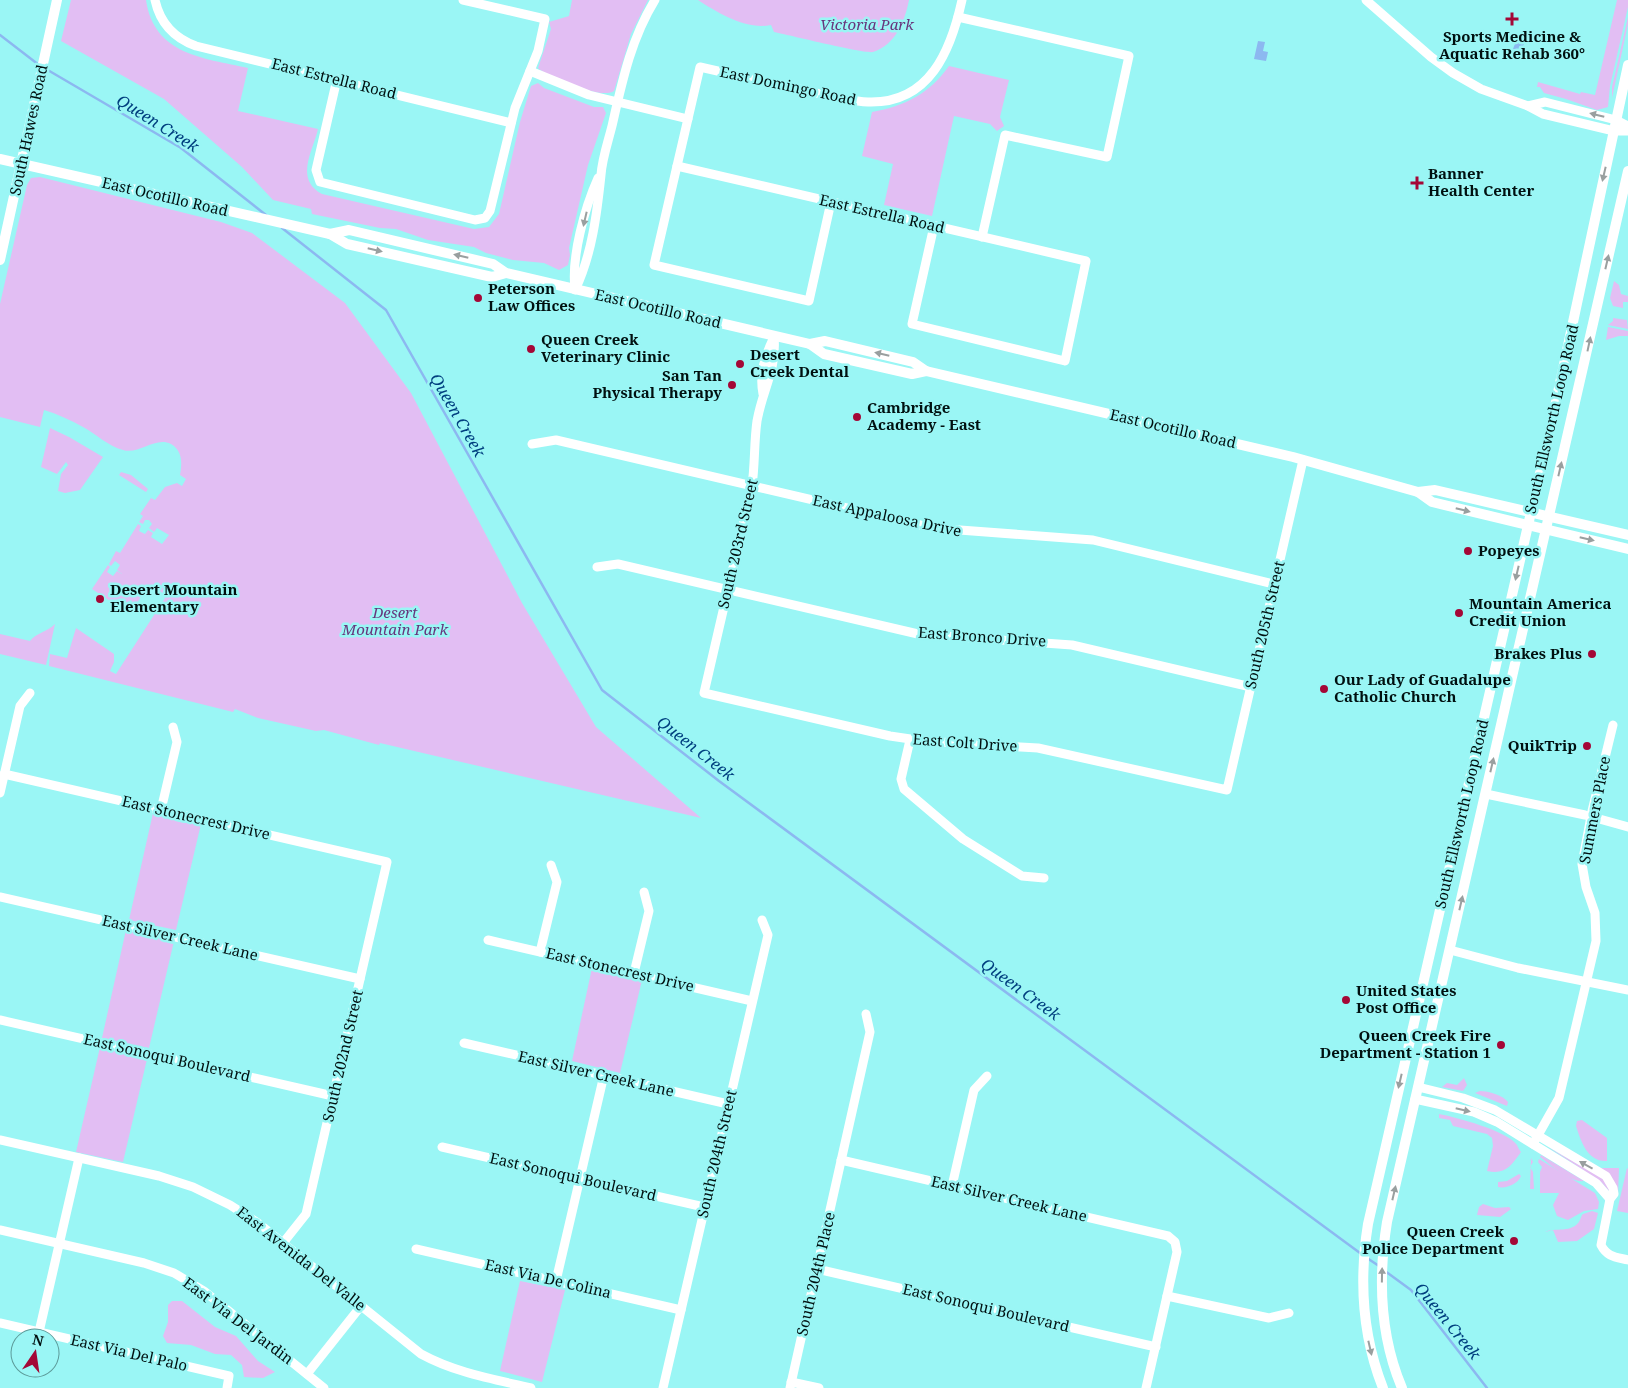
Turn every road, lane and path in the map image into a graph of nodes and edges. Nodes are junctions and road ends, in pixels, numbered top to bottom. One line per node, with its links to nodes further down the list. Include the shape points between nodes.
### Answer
1 (57, 0): 20 (main road, South Hawes Road)
2 (155, 0): 10 (street, East Estrella Road, via 164,23 176,36 196,46)
3 (463, 0): 9 (street, via 545,20)
4 (655, 0): 11 (street, via 631,49)
5 (962, 0): 7 (street)
6 (1366, 0): 12 (street, via 1453,73 1481,89)
7 (958, 17): 13 (street, East Domingo Road, via 950,44 938,66 906,94 884,101 849,100 700,67); 25 (street, via 1129,56 1107,157 1005,135)
8 (1628, 65): 14 (main road, South Ellsworth Loop Road)
9 (530, 71): 11 (street, via 589,96); 15 (street)
10 (337, 79): 15 (street, East Estrella Road); 15 (street, via 316,170 317,179 326,185 466,218 485,218 490,210)
11 (617, 103): 13 (street); 27 (street, via 573,272)
12 (1528, 106): 14 (street, one-way to 12, via 1545,102); 17 (street, via 1543,114)
13 (688, 119): 21 (street)
14 (1616, 120): 16 (street); 17 (main road, South Ellsworth Loop Road)
15 (511, 123)
16 (1628, 126)
17 (1614, 131): 18 (street); 33 (main road, South Ellsworth Loop Road, one-way to 33)
18 (1628, 131)
19 (0, 159): 20 (main road, East Ocotillo Road)
20 (22, 164): 26 (main road, South Hawes Road); 27 (main road, East Ocotillo Road, via 330,234 347,244 492,277 506,273)
21 (677, 166): 23 (street, East Estrella Road); 23 (street, via 654,265 809,301)
22 (1628, 171): 34 (main road, South Ellsworth Loop Road, one-way to 22)
23 (831, 202): 24 (street, East Estrella Road)
24 (934, 226): 25 (street, East Estrella Road); 25 (street, East Estrella Road, via 912,324 1065,361 1086,262)
25 (982, 237)
26 (0, 260)
27 (575, 290): 28 (main road, East Ocotillo Road)
28 (774, 336): 30 (main road, East Ocotillo Road, via 810,344 824,354 912,374 926,371); 31 (street, South 203rd Street, via 776,355 757,425)
29 (532, 444): 31 (street, East Appaloosa Drive, via 556,440)
30 (1303, 460): 32 (main road, East Ocotillo Road); 40 (street, South 205th Street)
31 (752, 486): 40 (street, East Appaloosa Drive, via 933,528 1092,540); 41 (street, South 203rd Street)
32 (1418, 492): 33 (main road, East Ocotillo Road, via 1434,490); 35 (main road, East Ocotillo Road, one-way to 35, via 1432,502)
33 (1531, 512): 34 (main road, East Ocotillo Road); 35 (main road, South Ellsworth Loop Road)
34 (1550, 516): 36 (main road, South Ellsworth Loop Road); 37 (main road, East Ocotillo Road)
35 (1528, 526): 36 (main road, East Ocotillo Road); 50 (main road, South Ellsworth Loop Road, one-way to 50)
36 (1546, 529): 38 (main road, East Ocotillo Road, one-way to 38); 52 (main road, South Ellsworth Loop Road, one-way to 36)
37 (1628, 534)
38 (1628, 549)
39 (597, 567): 41 (street, East Bronco Drive, via 618,564)
40 (1274, 584): 42 (street, South 205th Street)
41 (727, 589): 42 (street, East Bronco Drive, via 918,634 1072,645); 44 (street, South 203rd Street)
42 (1251, 687): 49 (street, South 205th Street)
43 (30, 693): 48 (street, via 20,706)
44 (704, 693): 47 (street, East Colt Drive)
45 (1613, 725): 54 (street, Summers Place)
46 (173, 727): 53 (street, via 177,742)
47 (910, 740): 49 (street, East Colt Drive, via 1038,748); 58 (street, via 901,779 904,789 963,839 1022,876)
48 (4, 774): 51 (street); 53 (street, East Stonecrest Drive)
49 (1227, 790)
50 (1467, 790): 52 (main road); 63 (main road, South Ellsworth Loop Road)
51 (0, 793)
52 (1486, 794): 54 (street); 64 (main road, South Ellsworth Loop Road, one-way to 52)
53 (161, 810): 56 (street, East Stonecrest Drive)
54 (1591, 817): 55 (street); 68 (street, Summers Place, via 1582,864 1597,927)
55 (1628, 827)
56 (387, 862): 67 (street, South 202nd Street)
57 (551, 865): 65 (street, via 557,882)
58 (1044, 878)
59 (644, 892): 66 (street, via 649,911)
60 (0, 897): 67 (street, East Silver Creek Lane)
61 (762, 920): 70 (street, South 204th Street, via 768,935)
62 (488, 940): 65 (street, East Stonecrest Drive)
63 (1431, 948): 64 (main road); 114 (main road, South Ellsworth Loop Road, one-way to 114, via 1363,1258 1364,1306 1370,1347)
64 (1450, 950): 68 (street); 76 (main road, South Ellsworth Loop Road)
65 (540, 952): 66 (street, East Stonecrest Drive)
66 (634, 974): 70 (street, East Stonecrest Drive)
67 (360, 979): 77 (street, South 202nd Street)
68 (1587, 982): 69 (street); 80 (street, Summers Place, via 1558,1098)
69 (1628, 990)
70 (752, 1001): 79 (street, South 204th Street)
71 (866, 1014): 85 (street, South 204th Place, via 870,1032)
72 (0, 1020): 77 (street, East Sonoqui Boulevard)
73 (464, 1043): 74 (street, East Silver Creek Lane)
74 (604, 1075): 79 (street, East Silver Creek Lane); 86 (street)
75 (987, 1076): 87 (street, via 974,1090)
76 (1418, 1087): 78 (main road, South Ellsworth Loop Road); 80 (street, via 1478,1103)
77 (333, 1096): 91 (street, South 202nd Street, via 306,1214)
78 (1415, 1099): 82 (street, one-way to 82, via 1485,1116); 115 (main road, South Ellsworth Loop Road, one-way to 78, via 1384,1324 1382,1273 1387,1222)
79 (728, 1104): 89 (street, South 204th Street)
80 (1539, 1135): 82 (street, Summers Place); 88 (street, one-way to 80, via 1614,1194 1613,1188 1606,1176)
81 (0, 1140): 84 (street, East Avenida Del Valle)
82 (1533, 1144): 88 (street, via 1596,1183)
83 (442, 1146): 86 (street, East Sonoqui Boulevard)
84 (80, 1158): 91 (street, East Avenida Del Valle, via 193,1187 230,1205); 92 (street)
85 (841, 1160): 87 (street, East Silver Creek Lane); 95 (street, South 204th Place)
86 (580, 1178): 89 (street, East Sonoqui Boulevard); 96 (street)
87 (952, 1186): 97 (street, East Silver Creek Lane, via 1168,1236 1175,1242 1178,1252)
88 (1610, 1199): 94 (street, via 1601,1245 1611,1256)
89 (704, 1207): 99 (street, South 204th Street)
90 (0, 1230): 92 (street, East Via Del Jardin)
91 (283, 1243): 98 (street, East Avenida Del Valle)
92 (60, 1244): 103 (street); 106 (street, East Via Del Jardin, via 174,1273 204,1291)
93 (416, 1248): 96 (street, East Via De Colina)
94 (1628, 1260)
95 (817, 1269): 105 (street, East Sonoqui Boulevard); 107 (street, South 204th Place)
96 (556, 1281): 99 (street, East Via De Colina)
97 (1167, 1296): 100 (street, via 1269,1318); 105 (street)
98 (361, 1306): 106 (street); 110 (street, East Avenida Del Valle, via 421,1354 442,1365)
99 (681, 1310): 111 (street, South 204th Street)
100 (1289, 1313)
101 (0, 1323): 102 (street, East Via Del Palo)
102 (22, 1328)
103 (40, 1328)
104 (60, 1337): 108 (street, East Via Del Palo, via 230,1376)
105 (1156, 1347): 113 (street)
106 (307, 1374): 109 (street, East Via Del Jardin)
107 (791, 1385): 112 (street)
108 (227, 1388)
109 (324, 1388)
110 (528, 1388)
111 (662, 1388)
112 (820, 1388)
113 (1146, 1388)
114 (1383, 1388)
115 (1402, 1388)

